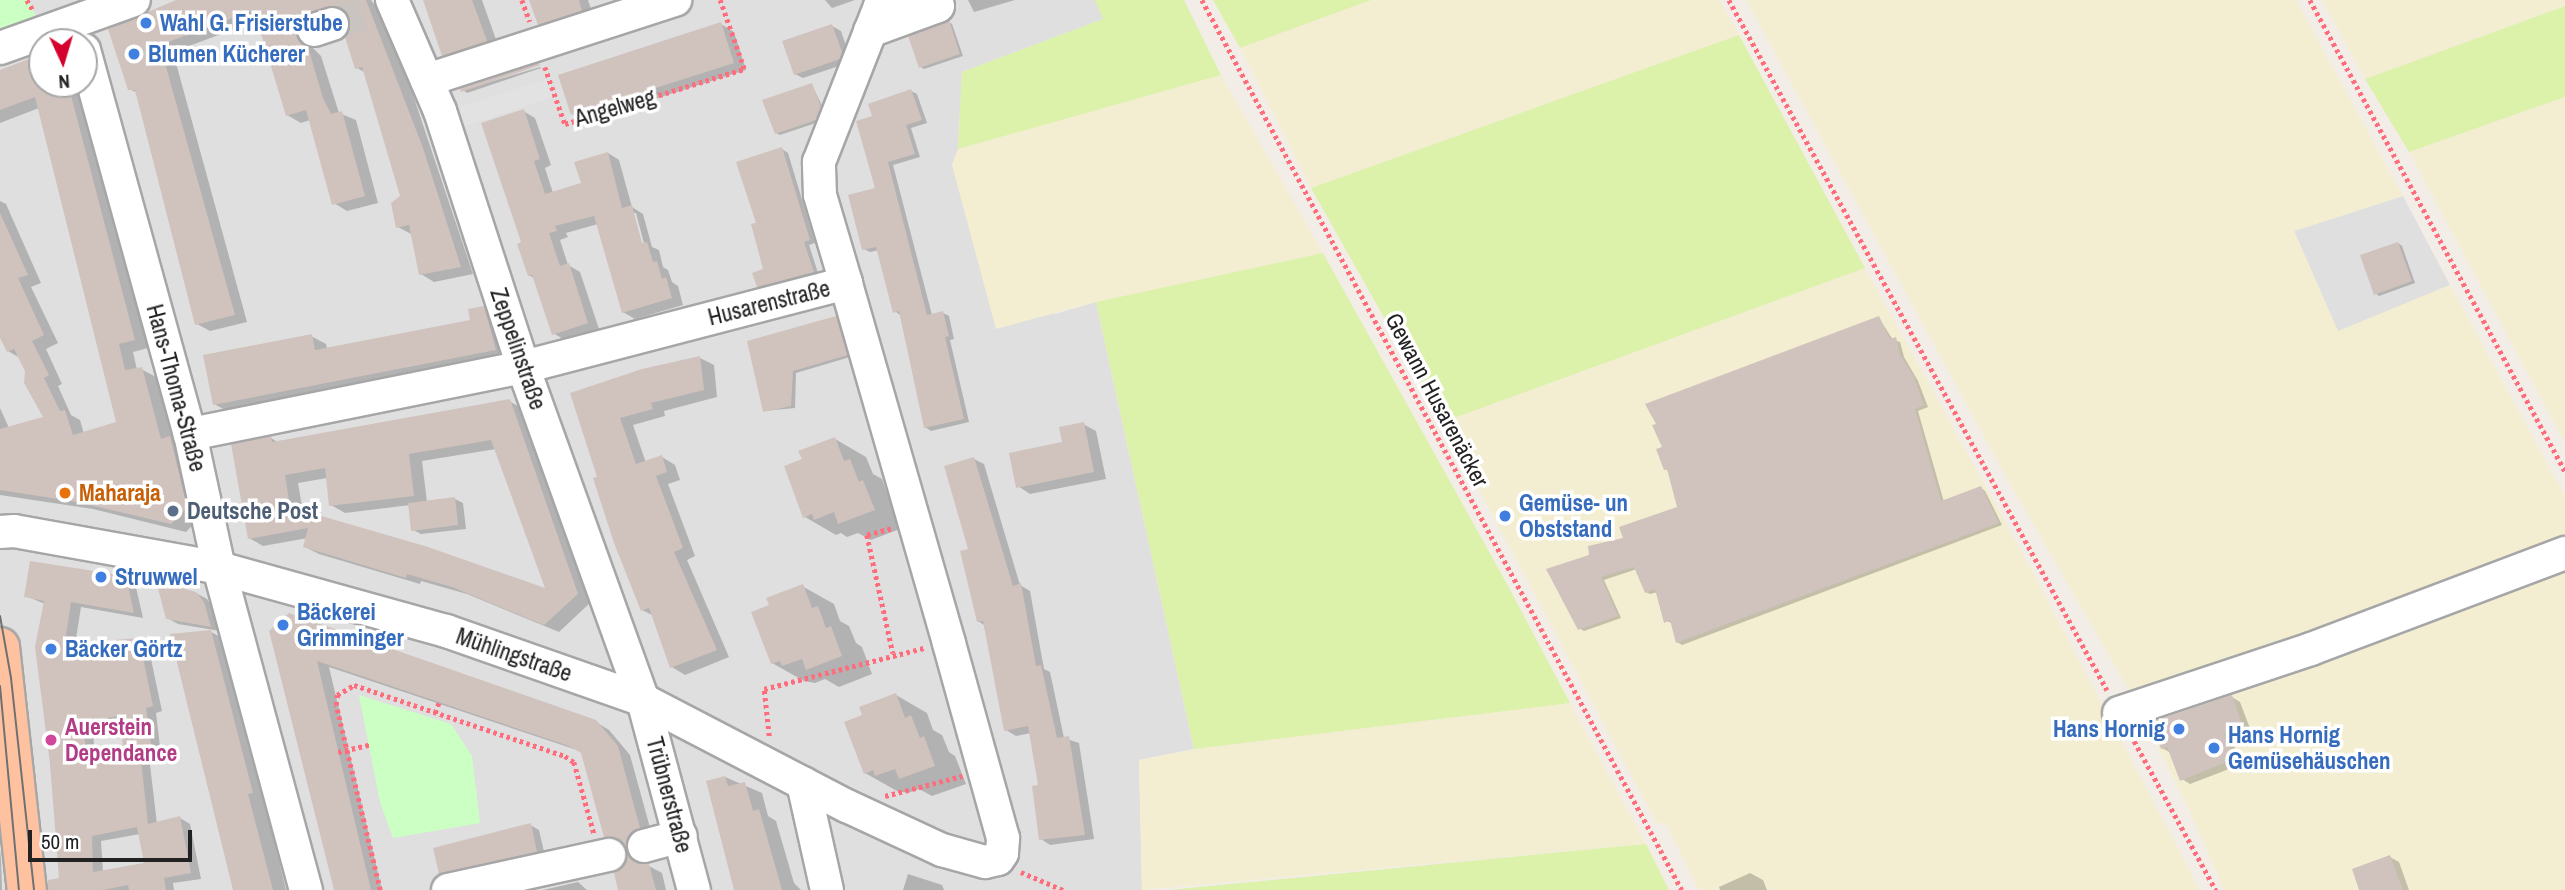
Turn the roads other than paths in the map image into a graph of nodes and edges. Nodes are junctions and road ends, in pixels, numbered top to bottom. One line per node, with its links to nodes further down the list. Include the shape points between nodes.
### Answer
1 (134, 0): 6 (street)
2 (675, 0): 10 (street)
3 (893, 0): 7 (street, via 880,6)
4 (936, 0): 7 (street, via 937,6)
5 (386, 4): 10 (street, Zeppelinstraße)
6 (77, 28)
7 (870, 31): 12 (street, via 819,162 820,195)
8 (28, 41): 9 (street)
9 (0, 48)
10 (427, 80): 13 (street, Zeppelinstraße)
11 (96, 98): 14 (street, Hans-Thoma-Straße)
12 (846, 283): 13 (street, Husarenstraße); 26 (street, Husarenstraße, via 1003,838)
13 (523, 367): 14 (street, Husarenstraße); 19 (street, Zeppelinstraße)
14 (190, 434): 17 (street, Hans-Thoma-Straße)
15 (0, 532): 17 (street, Mühlingstraße)
16 (2565, 553): 20 (street, via 2311,649)
17 (219, 568): 19 (street, Mühlingstraße, via 446,631); 28 (street, Hans-Thoma-Straße)
18 (0, 647): 21 (main road)
19 (643, 700): 22 (street, Mühlingstraße); 23 (street, Trübnerstraße)
20 (2119, 713)
21 (6, 742): 27 (main road)
22 (803, 783): 26 (street, Mühlingstraße, via 942,850 977,861); 31 (street)
23 (681, 836): 24 (street); 30 (street, Trübnerstraße)
24 (645, 846)
25 (605, 856): 29 (street)
26 (998, 859)
27 (27, 890)
28 (306, 890)
29 (448, 890)
30 (694, 890)
31 (827, 890)

